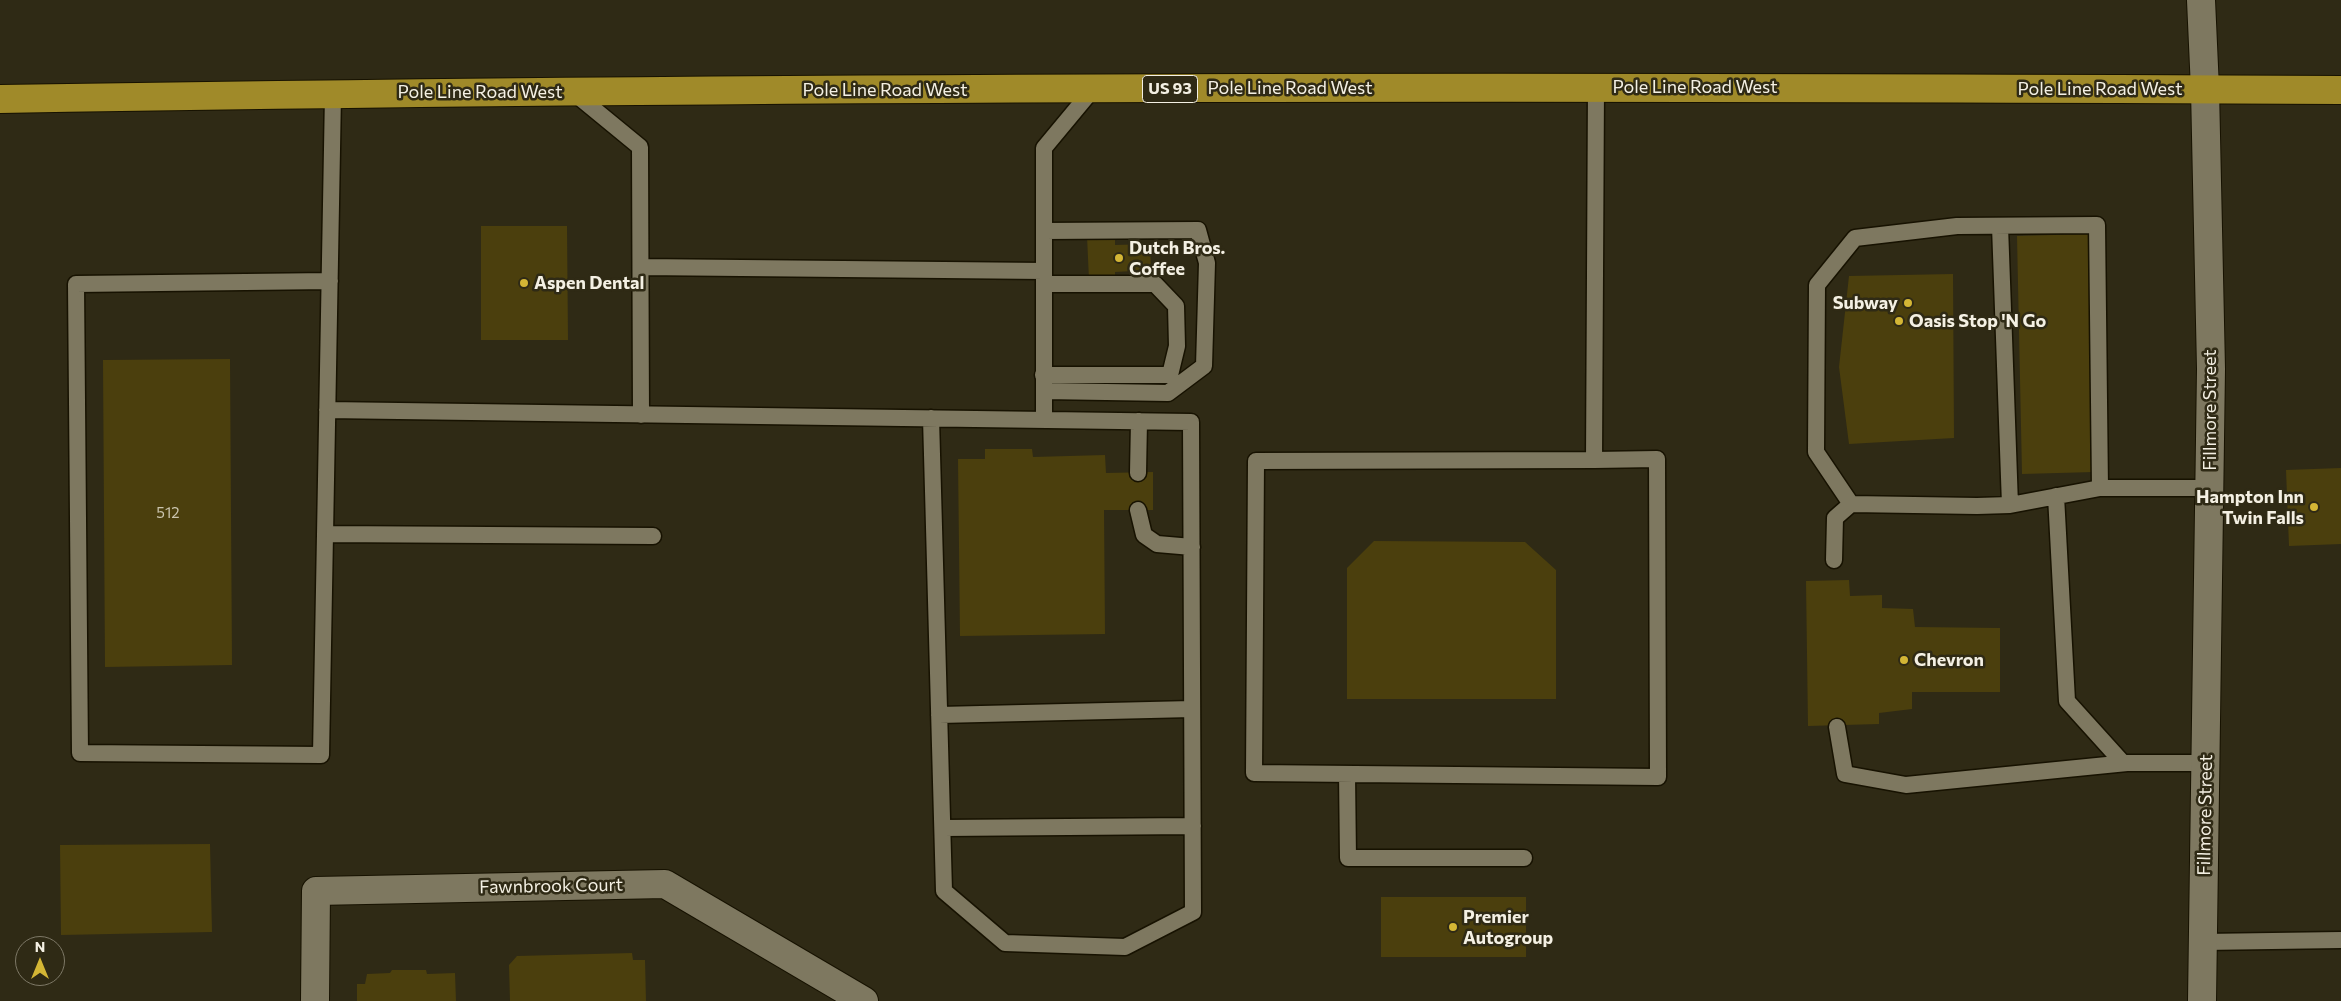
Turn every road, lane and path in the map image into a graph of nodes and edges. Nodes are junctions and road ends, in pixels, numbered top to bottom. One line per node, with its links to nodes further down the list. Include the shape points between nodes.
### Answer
1 (2201, 0): 4 (street, Fillmore Street)
2 (1596, 87): 3 (highway, Pole Line Road West / US 93); 4 (highway, Pole Line Road West / US 93); 20 (lane)
3 (1093, 89): 6 (highway, Pole Line Road West / US 93); 10 (lane, via 1044,148)
4 (2205, 89): 5 (highway, Pole Line Road West / US 93); 23 (street, Fillmore Street)
5 (2341, 90)
6 (573, 92): 7 (highway, Pole Line Road West / US 93); 11 (lane, via 640,147)
7 (333, 94): 8 (highway, Pole Line Road West / US 93); 13 (lane)
8 (0, 99)
9 (2000, 226): 22 (lane, via 2097,225); 25 (lane, via 1957,226 1855,238 1818,285 1816,452); 26 (lane)
10 (1044, 231): 12 (lane); 14 (lane, via 1198,230 1207,263 1204,366 1168,393)
11 (641, 267): 12 (lane); 16 (lane)
12 (1044, 278): 14 (lane); 14 (lane, via 1156,284 1176,306 1177,346 1170,375)
13 (330, 281): 15 (lane); 28 (lane, via 76,284 80,753 321,755)
14 (1043, 383): 18 (lane)
15 (327, 410): 16 (lane); 28 (lane)
16 (641, 414): 17 (lane)
17 (931, 418): 18 (lane); 33 (lane)
18 (1044, 420): 19 (lane)
19 (1139, 421): 21 (lane); 30 (lane, via 1191,422)
20 (1594, 460): 37 (lane, via 1657,459 1658,777); 37 (lane, via 1256,461 1254,773)
21 (1138, 473)
22 (2100, 488): 23 (lane); 24 (lane)
23 (2210, 488): 36 (street, Fillmore Street)
24 (2056, 496): 26 (lane); 35 (lane, via 2066,701)
25 (1851, 504): 26 (lane); 31 (lane, via 1835,518)
26 (2010, 504)
27 (1138, 510): 30 (lane, via 1144,535 1157,544)
28 (325, 534): 29 (lane)
29 (653, 536)
30 (1192, 547): 32 (lane)
31 (1834, 560)
32 (1192, 709): 33 (lane); 38 (lane)
33 (939, 715): 39 (lane)
34 (1837, 727): 35 (lane, via 1845,774 1906,785)
35 (2123, 764): 36 (lane)
36 (2205, 764): 42 (street, Fillmore Street)
37 (1347, 774): 40 (lane, via 1348,858)
38 (1193, 826): 39 (lane); 39 (lane, via 1193,912 1125,947 1004,944 944,891)
39 (943, 828)
40 (1524, 858)
41 (2341, 940): 42 (lane)
42 (2203, 942): 45 (street, Fillmore Street)
43 (315, 1001): 44 (street, Fawnbrook Court, via 316,891 665,884)
44 (864, 1001)
45 (2202, 1001)

